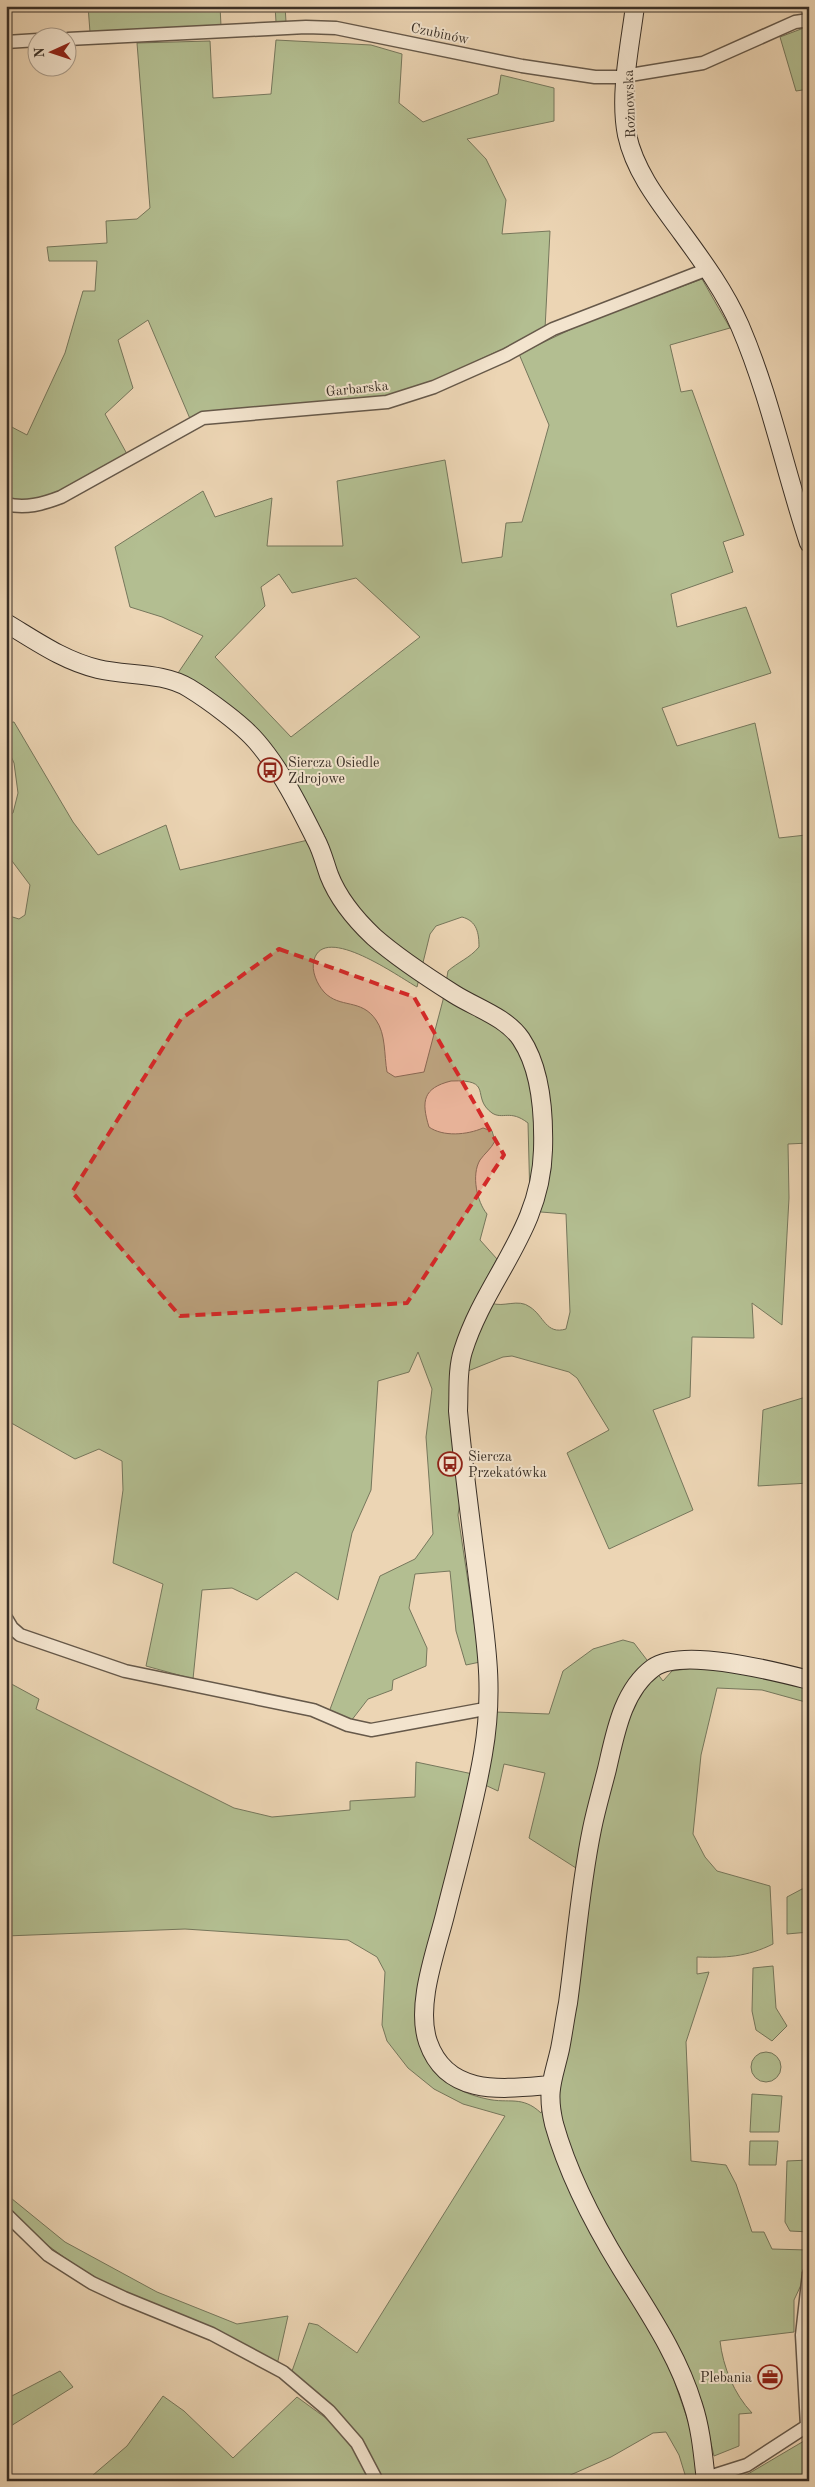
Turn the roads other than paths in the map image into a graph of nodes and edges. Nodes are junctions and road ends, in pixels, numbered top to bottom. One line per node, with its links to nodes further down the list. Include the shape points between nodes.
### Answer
1 (635, 6): 6 (street, Rożnowska)
2 (809, 20): 6 (street, Czubinów, via 794,22 703,63)
3 (78, 39): 6 (street, Czubinów, via 336,28 522,66 595,77)
4 (28, 41): 5 (street)
5 (6, 42)
6 (626, 76): 7 (street, Rożnowska, via 627,133 639,170)
7 (708, 269): 8 (street, Garbarska, via 553,330 434,388 387,402 203,418 60,497 43,504); 9 (street, Rożnowska, via 750,351)
8 (6, 504)
9 (809, 543)
10 (6, 622): 13 (street, via 67,659 99,669 171,680 188,687 256,740 286,783 317,842 330,878 368,930 426,976 501,1020 520,1037 530,1054 542,1118 543,1151 538,1190 526,1226 467,1340 459,1371 459,1420 488,1655)
11 (6, 1618): 13 (street, via 20,1635 125,1671 313,1710 348,1725 371,1730)
12 (809, 1680): 14 (street, via 701,1659 668,1661 654,1668 632,1691 622,1713 592,1829 560,2049)
13 (490, 1708): 14 (street, via 476,1793 430,1976 424,2010 425,2031 438,2061 461,2080 502,2090)
14 (549, 2086): 17 (street, via 555,2127 571,2174 620,2266 657,2325 684,2381 697,2420)
15 (6, 2214): 18 (street, via 48,2255 92,2283 212,2334 283,2372 329,2411 357,2443)
16 (809, 2274): 17 (street, via 802,2334 806,2426 747,2465)
17 (706, 2480)
18 (378, 2481)

